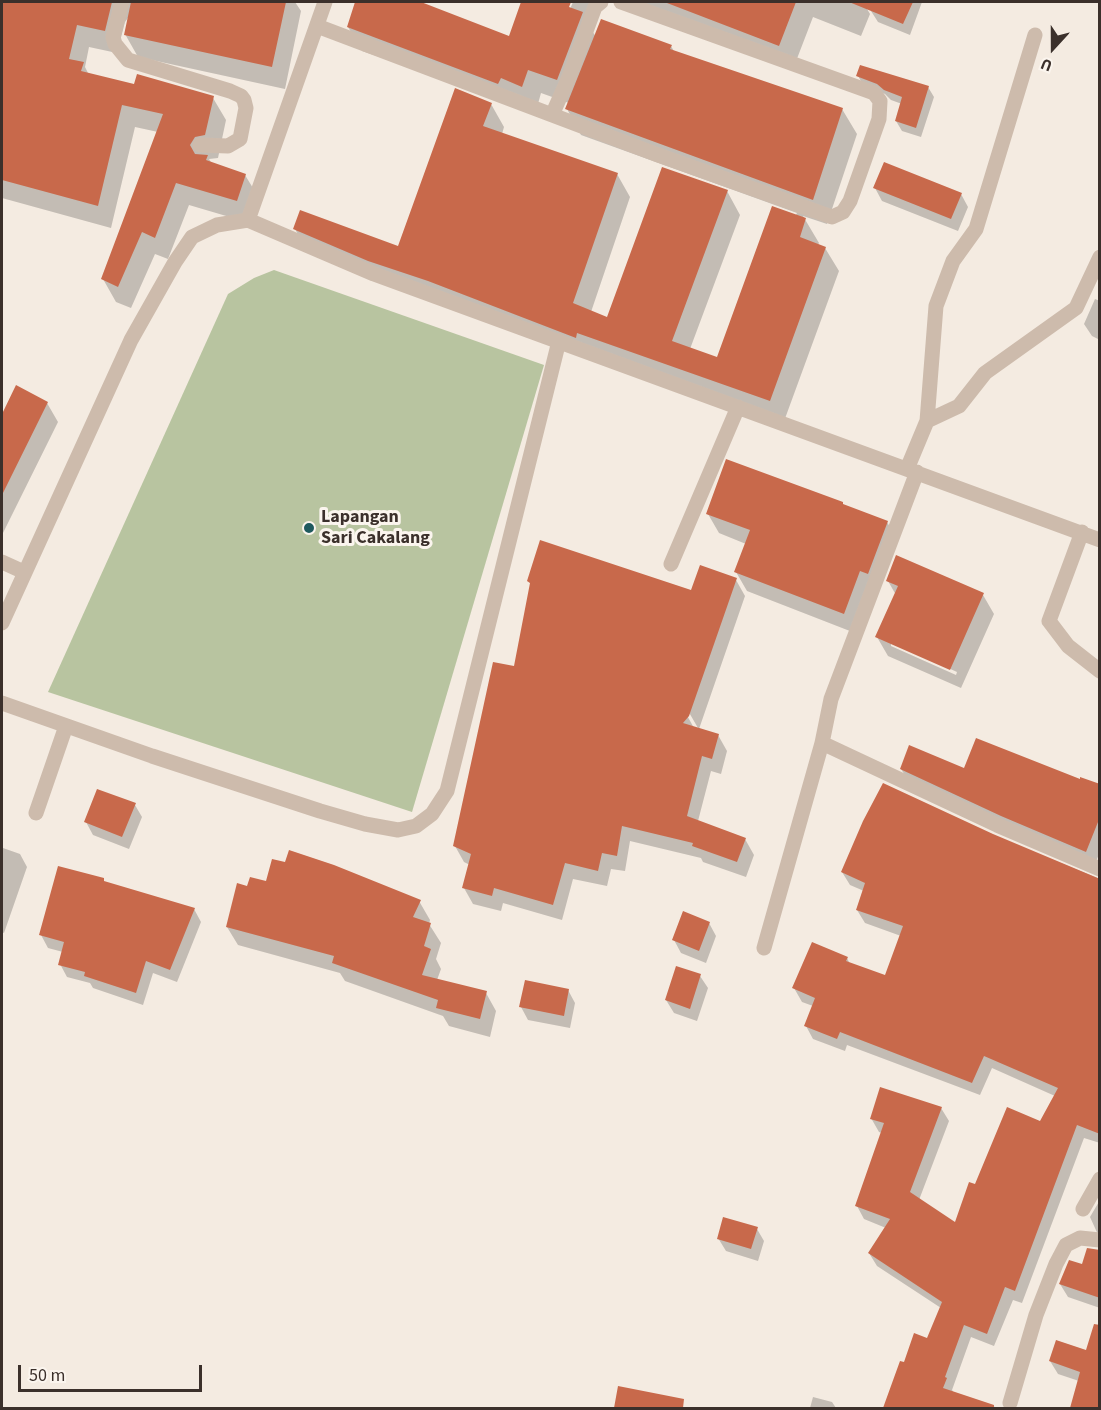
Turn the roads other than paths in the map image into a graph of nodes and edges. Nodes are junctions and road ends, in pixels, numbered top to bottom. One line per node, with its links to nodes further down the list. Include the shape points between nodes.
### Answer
1 (122, 2): 8 (street, via 113,37 128,60 230,91 244,100 240,139 228,146)
2 (325, 2): 5 (street)
3 (601, 2): 7 (street, via 595,7)
4 (621, 2): 7 (street, via 874,93 880,100 879,119 850,201 843,212 832,218)
5 (317, 26): 7 (street); 9 (street)
6 (1035, 35): 13 (street, via 976,229 953,261 936,306)
7 (552, 115)
8 (200, 146)
9 (248, 220): 11 (street, via 374,274); 19 (street, via 217,225 192,237 175,262 131,340)
10 (1100, 257): 13 (street, via 1076,308 986,373 959,406)
11 (559, 341): 12 (street); 23 (street, via 447,791 432,814 416,826 398,830 365,824)
12 (738, 407): 14 (street); 18 (street)
13 (927, 421): 14 (street)
14 (912, 471): 15 (street); 24 (street, via 831,699)
15 (1082, 532): 16 (street); 21 (street, via 1049,621 1068,646)
16 (1100, 540)
17 (2, 562): 19 (street)
18 (671, 564)
19 (24, 572): 20 (street)
20 (2, 623)
21 (1100, 671)
22 (2, 703): 23 (street)
23 (66, 726): 25 (street)
24 (822, 743): 26 (street); 27 (street)
25 (36, 813)
26 (1100, 869)
27 (764, 948)
28 (1100, 1179): 29 (street)
29 (1083, 1209)
30 (1100, 1240): 31 (street, via 1080,1238 1066,1245 1036,1315)
31 (1010, 1403)

